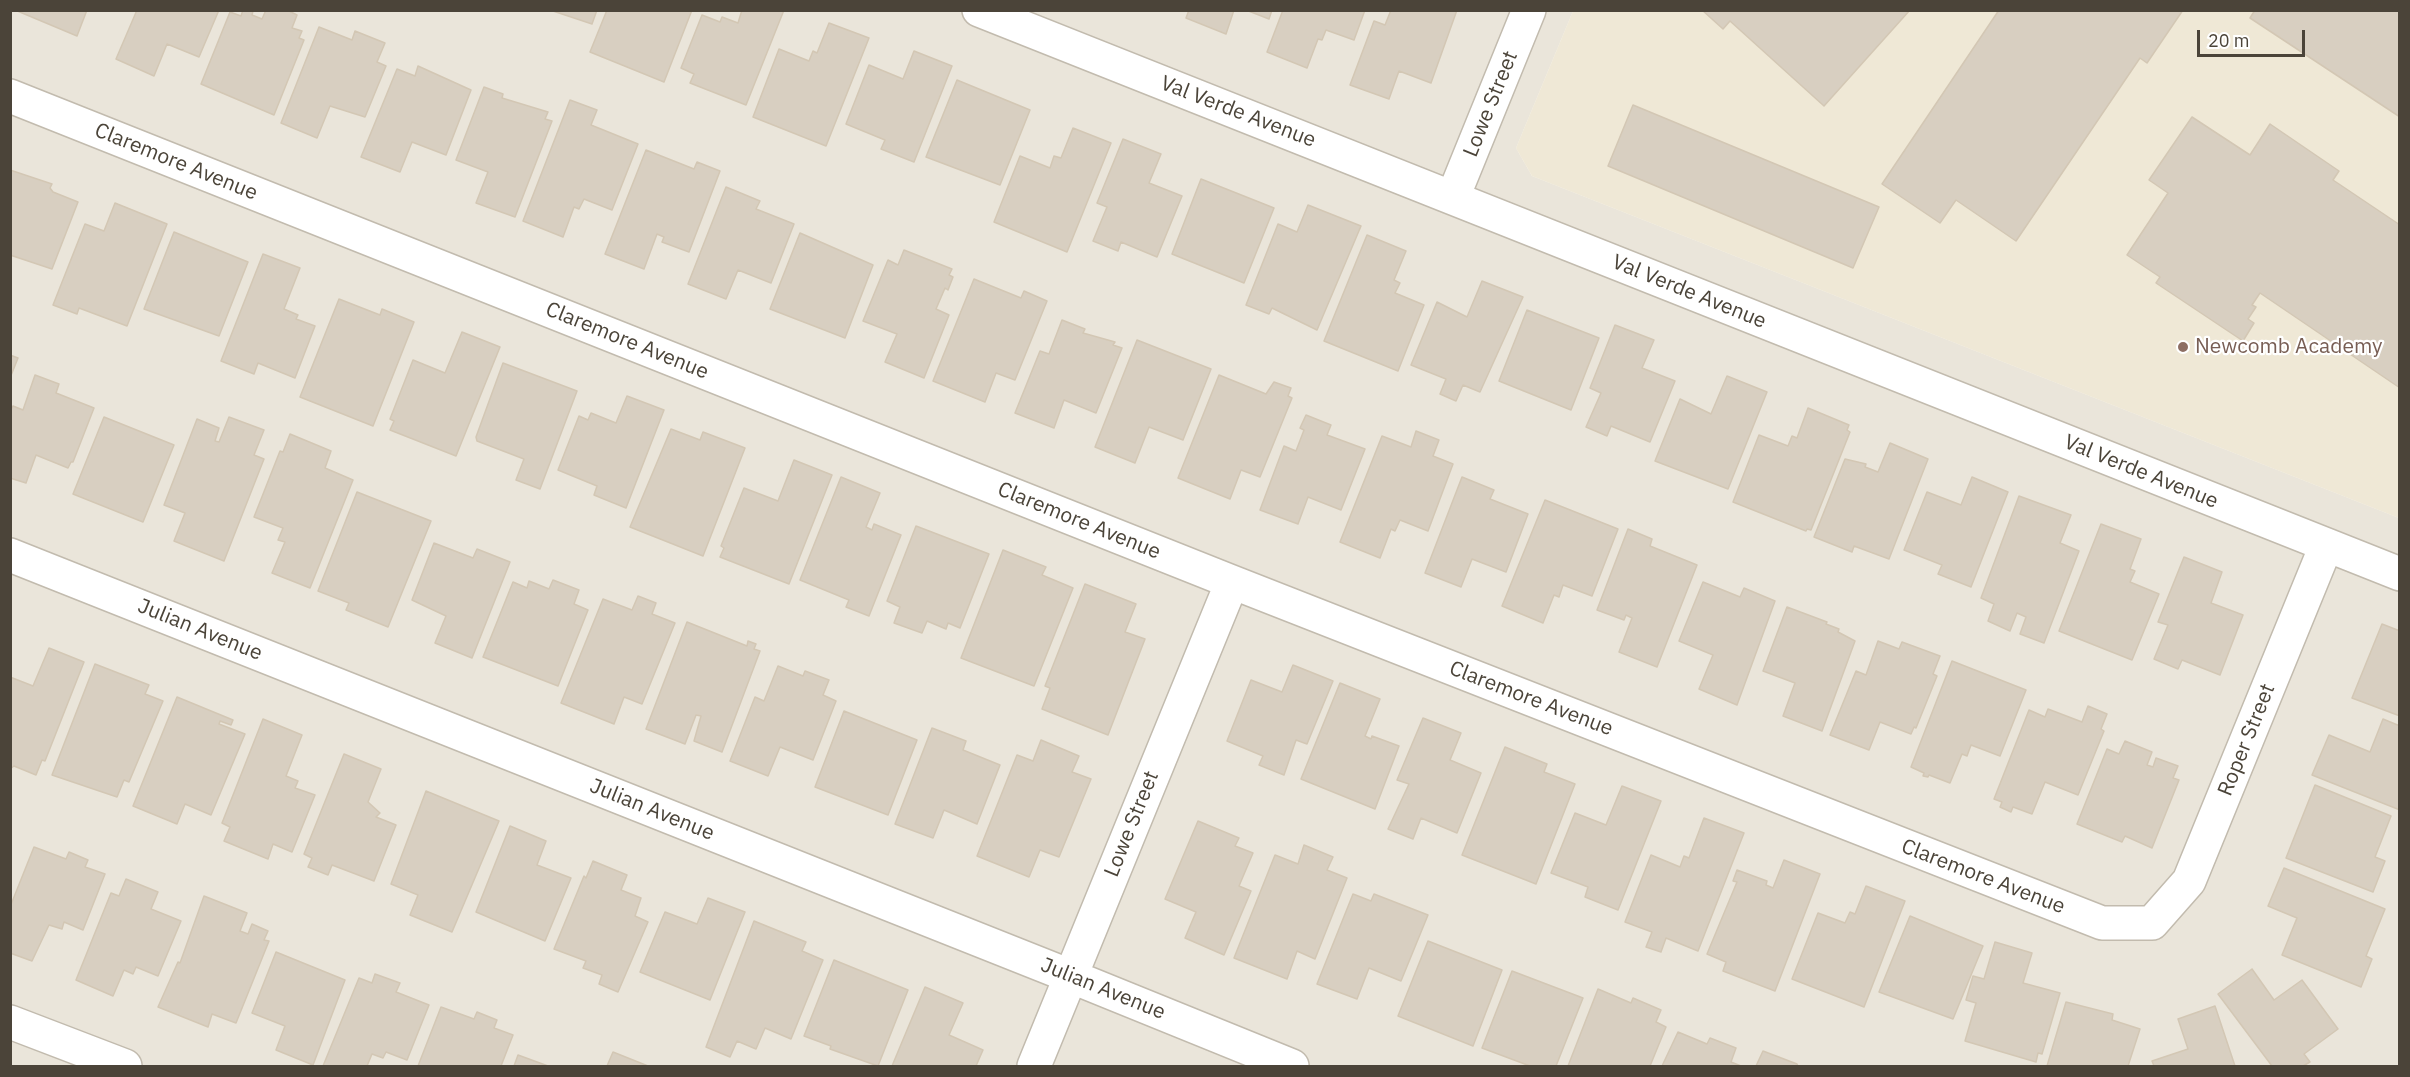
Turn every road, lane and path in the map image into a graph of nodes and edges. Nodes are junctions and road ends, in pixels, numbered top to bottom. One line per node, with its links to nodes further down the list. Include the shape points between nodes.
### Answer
1 (979, 10): 4 (street, Val Verde Avenue)
2 (1529, 10): 4 (street, Lowe Street)
3 (10, 96): 8 (street, Claremore Avenue)
4 (1454, 197): 5 (street, Val Verde Avenue)
5 (2325, 546): 7 (street, Val Verde Avenue); 9 (street, Roper Street, via 2189,881)
6 (10, 555): 10 (street, Julian Avenue)
7 (2400, 574)
8 (1232, 582): 9 (street, Claremore Avenue, via 2102,923); 10 (street, Lowe Street)
9 (2152, 923)
10 (1070, 976): 13 (street, Lowe Street); 14 (street, Julian Avenue)
11 (10, 1022): 12 (street)
12 (125, 1066)
13 (1035, 1066)
14 (1292, 1066)

